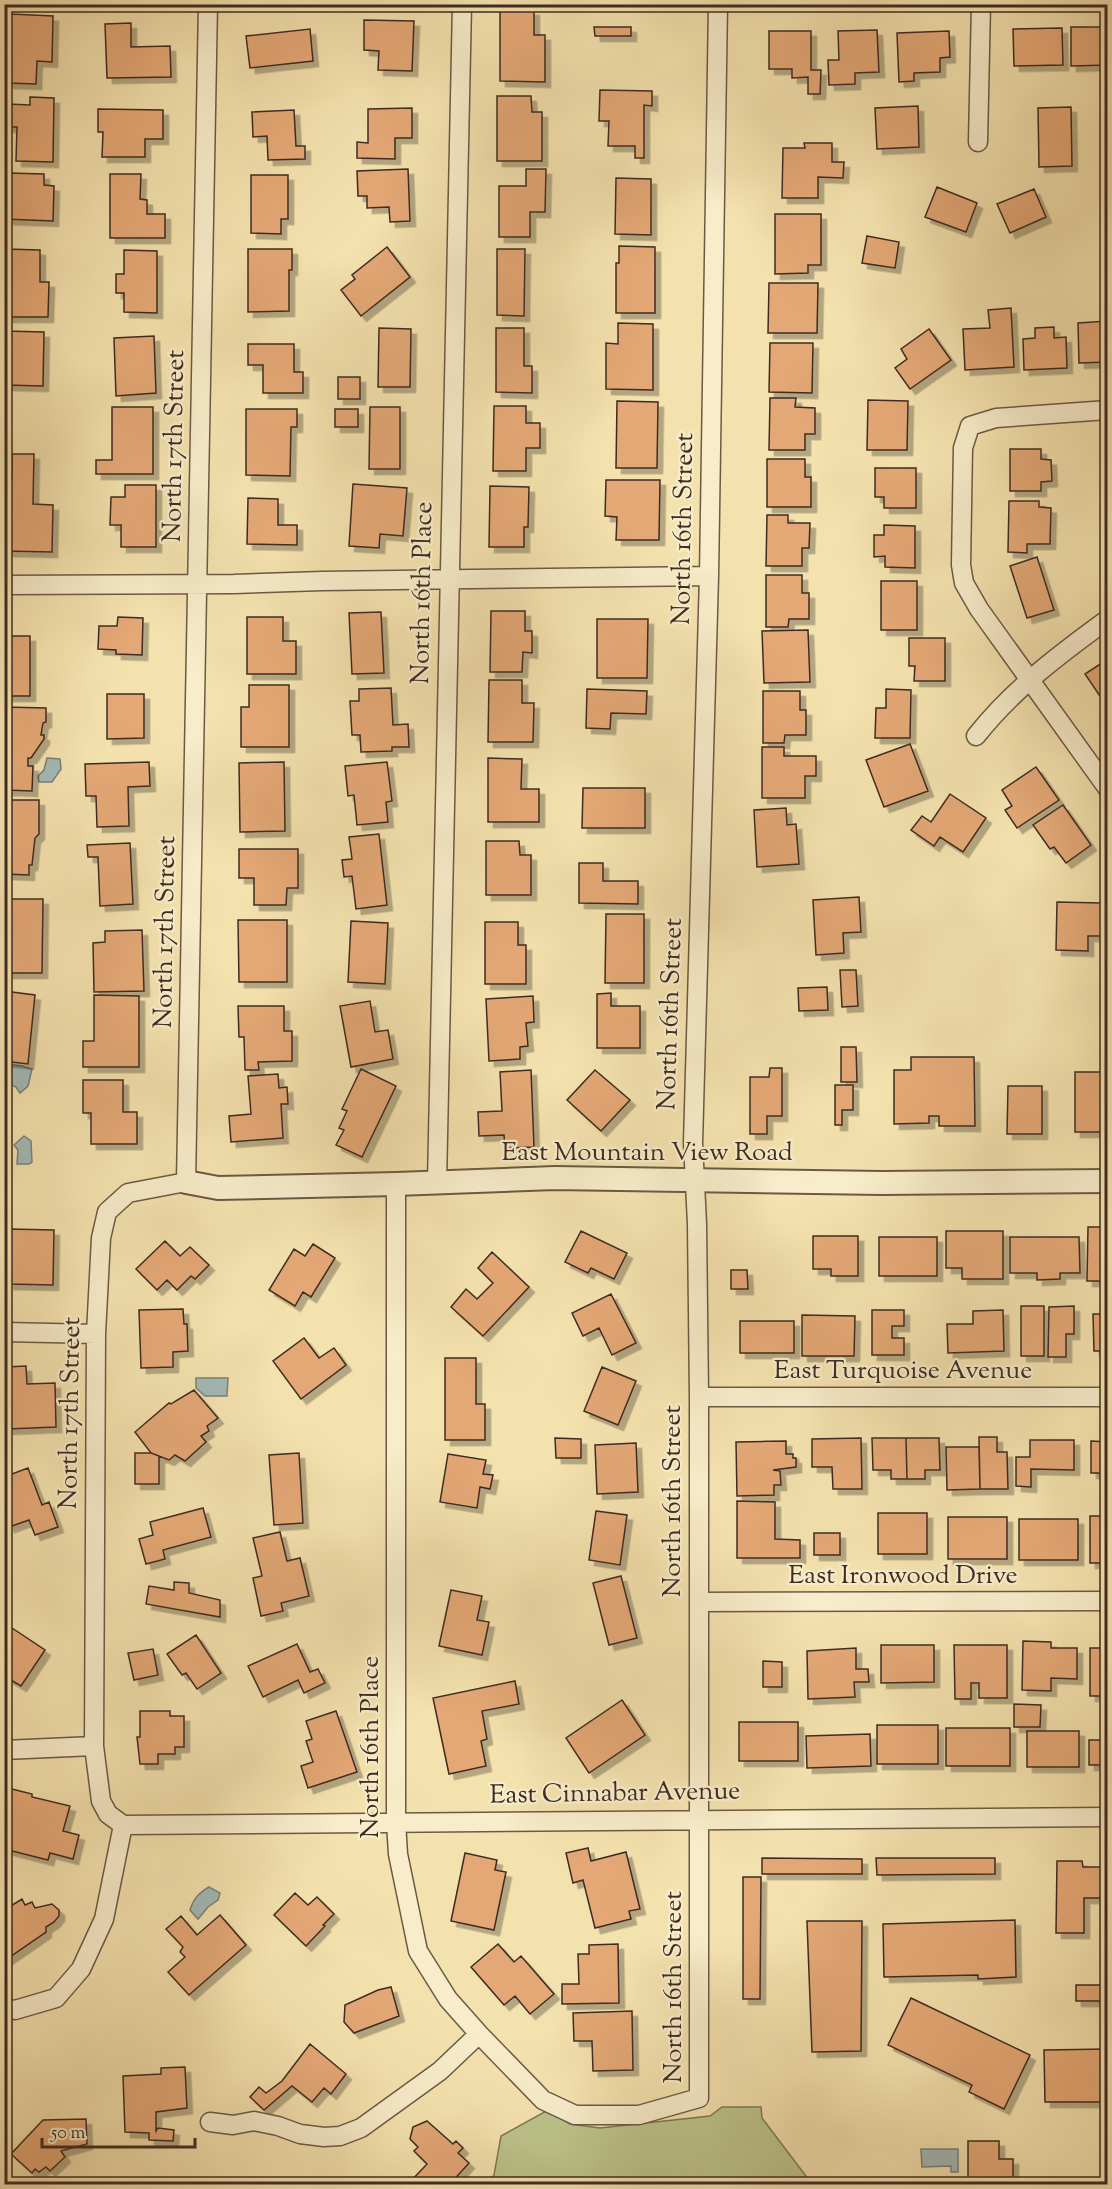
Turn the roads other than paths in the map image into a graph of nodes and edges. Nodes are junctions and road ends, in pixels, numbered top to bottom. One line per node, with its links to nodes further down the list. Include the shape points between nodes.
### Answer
1 (208, 4): 9 (street, North 17th Street)
2 (462, 4): 8 (street, North 16th Place)
3 (718, 4): 7 (street, North 16th Street)
4 (981, 4): 5 (street)
5 (978, 142)
6 (1107, 410): 12 (street, via 996,418 970,426 963,448 964,583 978,609)
7 (709, 576): 8 (street); 15 (street, North 16th Street)
8 (448, 580): 9 (street); 18 (street, North 16th Place)
9 (198, 584): 10 (street); 17 (street, North 17th Street)
10 (4, 585)
11 (1107, 619): 12 (street)
12 (1030, 680): 13 (street); 14 (street)
13 (976, 736)
14 (1107, 789)
15 (695, 1181): 16 (street, East Mountain View Road); 18 (street, East Mountain View Road, via 555,1178); 22 (street, North 16th Street)
16 (1107, 1181)
17 (186, 1182): 19 (street, East Mountain View Road, via 218,1188); 21 (street, North 17th Street, via 128,1192 106,1212)
18 (437, 1183): 19 (street, East Mountain View Road)
19 (396, 1184): 30 (street, North 16th Place)
20 (4, 1332): 21 (street)
21 (96, 1334): 26 (street, North 17th Street)
22 (699, 1397): 23 (street, East Turquoise Avenue); 25 (street, North 16th Street)
23 (1107, 1397)
24 (1107, 1601): 25 (street, East Ironwood Drive)
25 (699, 1602): 29 (street, North 16th Street)
26 (94, 1746): 27 (street); 31 (street, North 17th Street, via 101,1801 108,1814)
27 (4, 1750)
28 (1107, 1817): 29 (street, East Cinnabar Avenue)
29 (700, 1819): 30 (street, East Cinnabar Avenue); 34 (street, North 16th Street)
30 (396, 1822): 31 (street, East Cinnabar Avenue); 33 (street, North 16th Place, via 398,1854 418,1951 448,2000)
31 (123, 1825): 32 (street, via 104,1919 81,1969 56,1998 15,2010)
32 (4, 2008)
33 (479, 2034): 34 (street, North 16th Place, via 543,2100 575,2115 639,2115); 35 (street, via 431,2077 361,2128 340,2136 300,2134 254,2121 233,2126)
34 (699, 2098)
35 (210, 2122)

